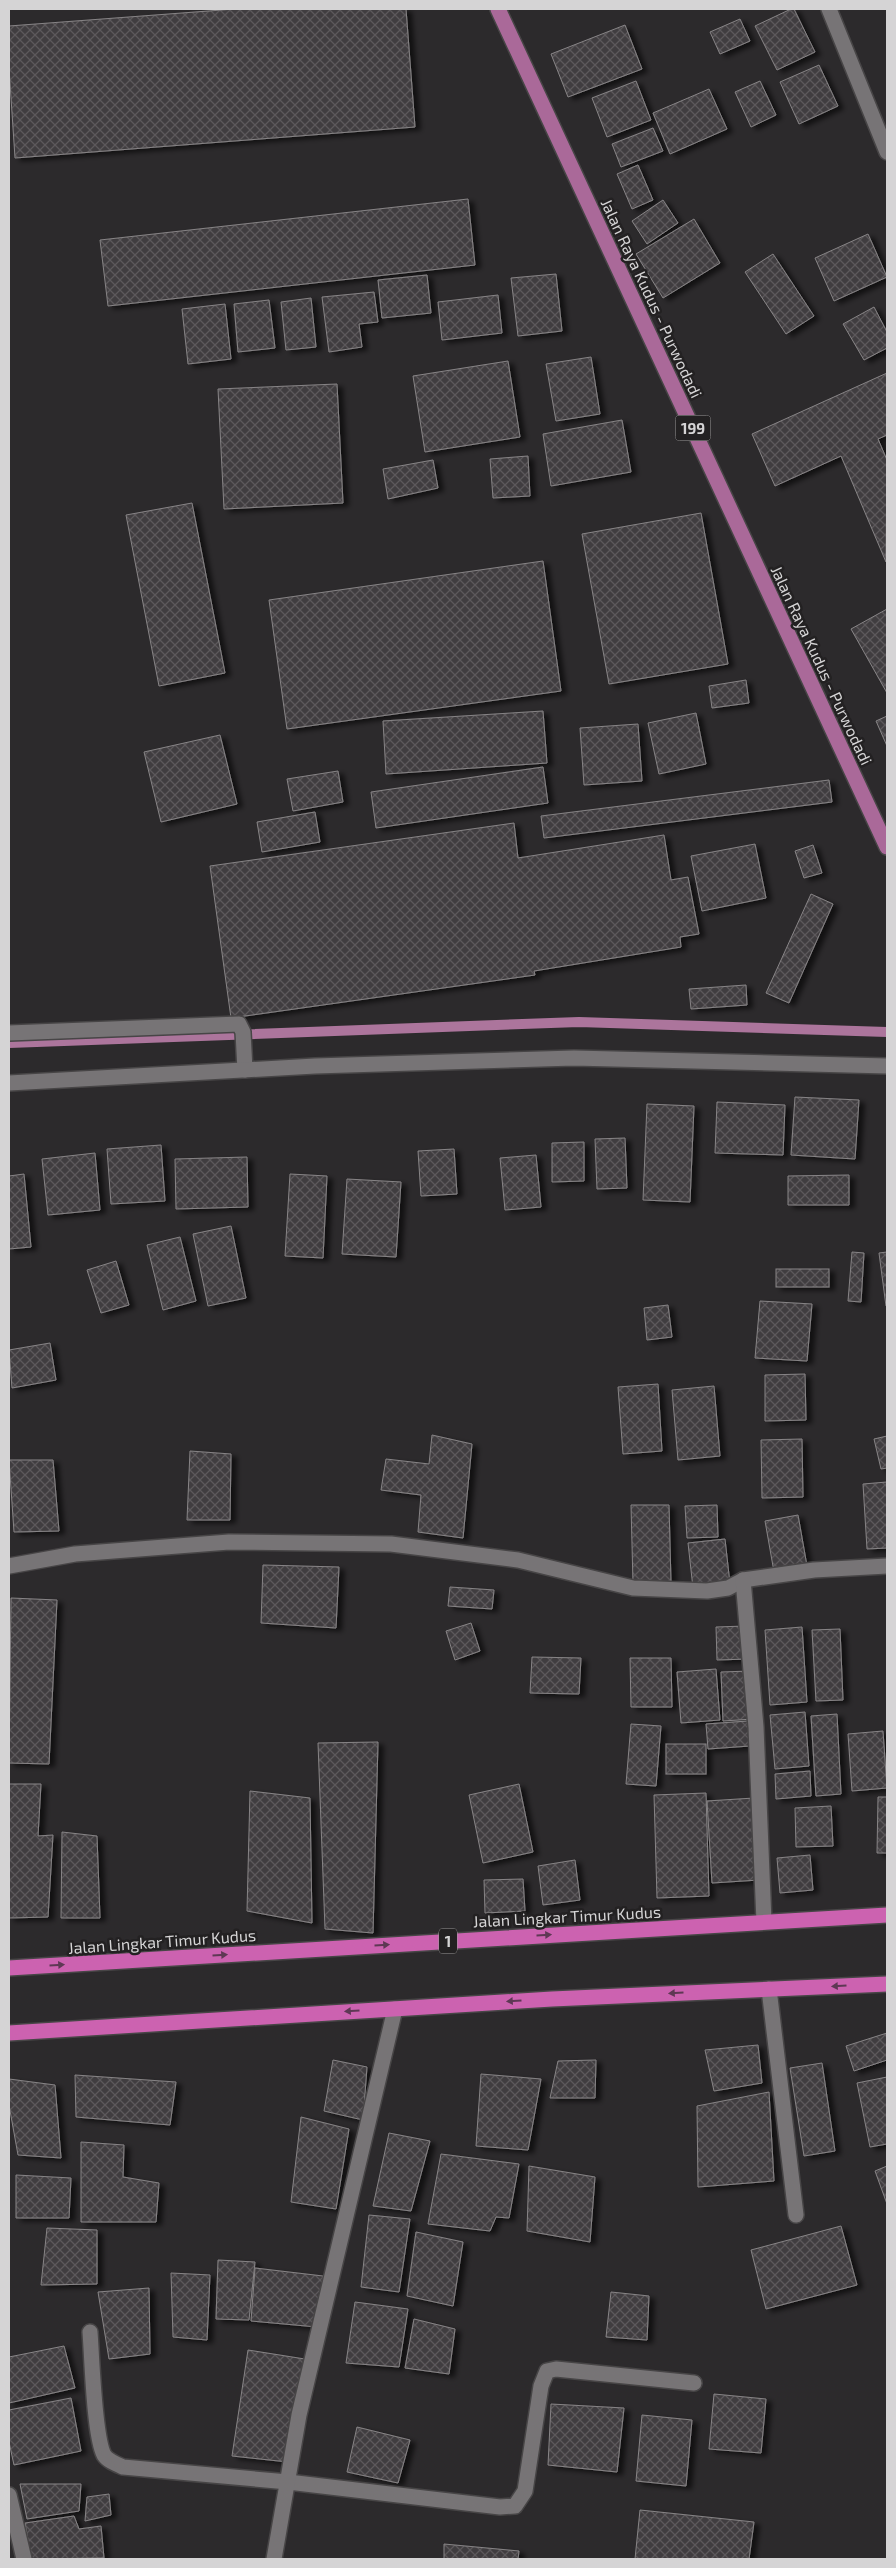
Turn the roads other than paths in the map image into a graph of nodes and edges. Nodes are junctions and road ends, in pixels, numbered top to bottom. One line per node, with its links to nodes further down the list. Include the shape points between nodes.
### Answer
1 (498, 9): 4 (main road, Jalan Raya Kudus - Purwodadi / 199)
2 (829, 9): 3 (street)
3 (887, 152)
4 (887, 847)
5 (9, 1033): 6 (street, via 239,1024 243,1032)
6 (245, 1066): 7 (street, via 574,1058); 8 (street)
7 (887, 1066)
8 (9, 1083)
9 (9, 1566): 11 (street, via 75,1554 229,1542 391,1544 518,1560 633,1588 707,1591 728,1588)
10 (887, 1566): 11 (street, via 814,1570)
11 (743, 1580): 13 (street, via 756,1727)
12 (887, 1915): 13 (highway, Jalan Lingkar Timur Kudus / 1)
13 (764, 1922): 14 (highway, Jalan Lingkar Timur Kudus / 1, one-way to 13)
14 (9, 1968)
15 (887, 1984): 16 (highway, one-way to 16)
16 (769, 1989): 17 (highway, one-way to 17); 19 (street)
17 (395, 2008): 18 (highway, one-way to 18); 22 (street, via 299,2415)
18 (9, 2033)
19 (796, 2215)
20 (90, 2332): 22 (street, via 97,2421 104,2456 113,2463 123,2467)
21 (694, 2384): 22 (street, via 556,2369 547,2371 541,2386 524,2491 519,2503 510,2507)
22 (288, 2482): 25 (street)
23 (9, 2495): 24 (street)
24 (24, 2559)
25 (274, 2559)

